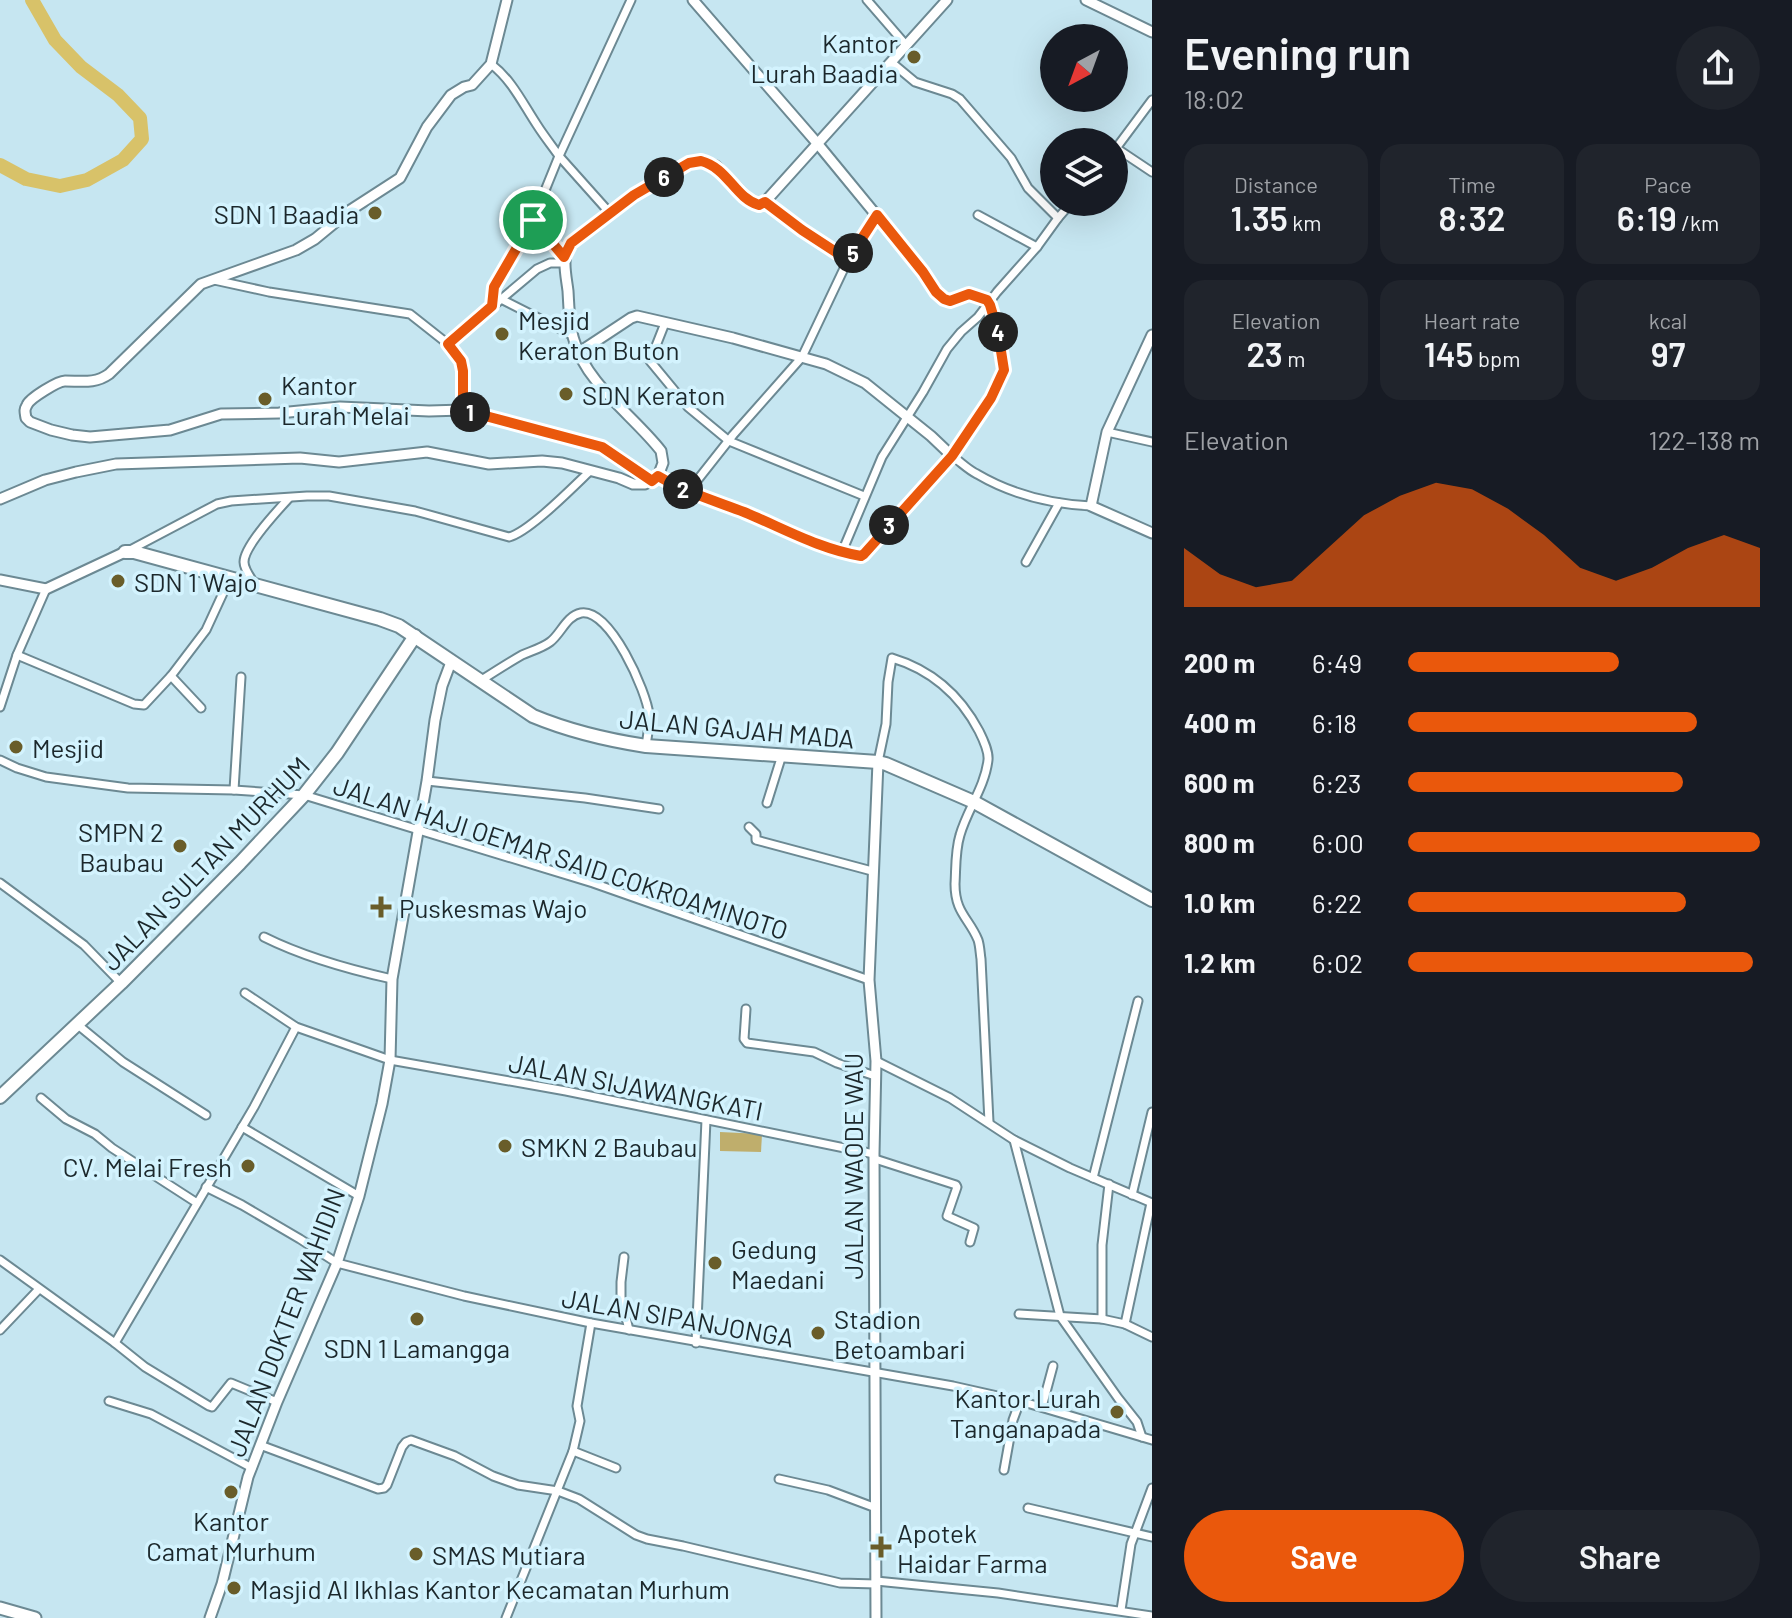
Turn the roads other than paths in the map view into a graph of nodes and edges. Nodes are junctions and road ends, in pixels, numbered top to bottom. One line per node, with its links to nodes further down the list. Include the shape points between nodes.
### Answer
1 (507, 0): 10 (street)
2 (631, 0): 14 (street)
3 (693, 0): 13 (street)
4 (867, 0): 8 (street)
5 (947, 0): 8 (street)
6 (1086, 0): 7 (street)
7 (1152, 32)
8 (906, 45): 9 (street)
9 (891, 62): 13 (street); 21 (street, via 915,82 960,99 1011,158 1028,188)
10 (491, 64): 14 (street, via 503,73); 26 (street, via 472,85 451,95 398,181 290,253)
11 (1152, 100): 12 (street)
12 (1128, 132)
13 (817, 143): 17 (street); 19 (street)
14 (559, 156): 18 (street); 22 (street)
15 (1128, 158): 16 (street)
16 (1152, 172)
17 (765, 202): 18 (street, via 751,202 716,166 701,161 667,175); 25 (street)
18 (609, 212): 24 (street, via 571,243)
19 (877, 215): 25 (street); 28 (street, via 944,299 969,294)
20 (978, 215): 23 (street)
21 (1058, 218): 23 (street)
22 (533, 220): 24 (street); 29 (street, via 494,287)
23 (1037, 247): 28 (street)
24 (564, 260): 27 (street, via 537,269); 31 (street)
25 (848, 260): 35 (street)
26 (212, 279): 33 (street, via 410,314); 36 (street, via 101,380 62,381 28,402 26,418 51,430 90,437 170,430 221,414 340,407)
27 (501, 299): 29 (street); 31 (street)
28 (988, 303): 37 (street, via 947,349); 41 (street, via 1003,375)
29 (492, 306): 33 (street)
30 (665, 323): 34 (street, via 631,318); 35 (street); 39 (street, via 651,364 688,407)
31 (572, 335): 34 (street)
32 (1152, 335): 38 (street)
33 (448, 344): 36 (street, via 461,361)
34 (578, 353): 43 (street, via 661,451 663,463)
35 (802, 357): 37 (street, via 865,383); 39 (street)
36 (463, 410): 43 (street, via 602,447)
37 (907, 417): 41 (street); 45 (street)
38 (1107, 432): 40 (street); 49 (street)
39 (729, 441): 44 (street); 45 (street)
40 (1152, 442)
41 (952, 456): 48 (street, via 999,485); 52 (street, via 864,554)
42 (590, 471): 43 (street, via 638,485); 46 (street, via 527,528 509,537 415,511 329,496); 47 (street, via 542,461 489,464 427,452 350,462 300,458 116,464 45,480)
43 (655, 478): 44 (street)
44 (688, 492): 52 (street)
45 (864, 496): 52 (street)
46 (289, 498): 51 (street, via 217,504); 56 (street, via 245,556 244,566)
47 (0, 499)
48 (1059, 503): 49 (street); 53 (street)
49 (1091, 506): 50 (street)
50 (1152, 533)
51 (125, 552): 54 (highway, JALAN GAJAH MADA); 57 (street)
52 (842, 552)
53 (1026, 562)
54 (230, 578): 56 (highway, JALAN GAJAH MADA); 61 (street, via 206,630)
55 (0, 580): 57 (street)
56 (256, 586): 58 (highway, JALAN GAJAH MADA, via 380,619)
57 (46, 589): 59 (street)
58 (415, 636): 60 (highway, JALAN GAJAH MADA); 72 (highway, JALAN SULTAN MURHUM)
59 (17, 655): 61 (street, via 139,706); 64 (street)
60 (451, 662): 63 (highway, JALAN GAJAH MADA); 70 (street, JALAN DOKTER WAHIDIN, via 435,720)
61 (171, 676): 65 (street)
62 (241, 677): 71 (street)
63 (480, 681): 66 (highway, JALAN GAJAH MADA, via 552,724); 66 (street, via 550,643 570,618 592,614 613,633 634,670 649,716)
64 (0, 707)
65 (201, 708)
66 (646, 746): 67 (highway, JALAN GAJAH MADA)
67 (782, 755): 69 (highway, JALAN GAJAH MADA); 74 (street)
68 (0, 760): 71 (street, JALAN HAJI OEMAR SAID COKROAMINOTO, via 46,777 128,788)
69 (878, 762): 73 (highway, JALAN GAJAH MADA); 73 (street, via 892,658 931,675 969,712 988,757); 78 (street, JALAN WAODE WAU)
70 (427, 781): 75 (street); 77 (street, JALAN DOKTER WAHIDIN)
71 (234, 790): 72 (street, JALAN HAJI OEMAR SAID COKROAMINOTO)
72 (304, 795): 77 (street, JALAN HAJI OEMAR SAID COKROAMINOTO); 84 (highway, JALAN SULTAN MURHUM)
73 (974, 802): 80 (highway, JALAN GAJAH MADA); 98 (street, via 957,852 956,898 978,940 981,959)
74 (767, 803)
75 (659, 809)
76 (749, 827): 78 (street, via 756,840)
77 (418, 829): 82 (street, JALAN DOKTER WAHIDIN); 83 (street, JALAN HAJI OEMAR SAID COKROAMINOTO, via 593,883)
78 (872, 871): 83 (street, JALAN WAODE WAU)
79 (1, 885): 84 (street, via 84,945)
80 (1152, 900)
81 (264, 937): 82 (street, via 292,951)
82 (392, 979): 90 (street, JALAN DOKTER WAHIDIN)
83 (869, 980): 91 (street, JALAN WAODE WAU)
84 (121, 983): 88 (highway, JALAN SULTAN MURHUM)
85 (245, 993): 89 (street, JALAN SIJAWANGKATI)
86 (1138, 1001): 102 (street)
87 (746, 1009): 92 (street, via 747,1043 814,1052)
88 (78, 1025): 93 (highway, JALAN SULTAN MURHUM); 96 (street, via 123,1062)
89 (296, 1027): 90 (street, JALAN SIJAWANGKATI); 99 (street)
90 (390, 1060): 97 (street, JALAN SIJAWANGKATI); 106 (street, JALAN DOKTER WAHIDIN)
91 (876, 1061): 92 (street, JALAN WAODE WAU); 98 (street)
92 (875, 1076): 101 (street, JALAN WAODE WAU)
93 (0, 1097)
94 (41, 1098): 107 (street)
95 (1152, 1112): 105 (street)
96 (206, 1115)
97 (706, 1120): 101 (street, JALAN SIJAWANGKATI); 123 (street)
98 (989, 1122): 100 (street)
99 (242, 1127): 104 (street); 106 (street)
100 (1014, 1140): 102 (street); 115 (street)
101 (874, 1156): 109 (street, JALAN SIJAWANGKATI, via 956,1185 947,1216 974,1228); 125 (street, JALAN WAODE WAU)
102 (1093, 1178): 103 (street)
103 (1109, 1184): 105 (street); 116 (street)
104 (206, 1187): 107 (street); 112 (street, JALAN SIPANJONGA)
105 (1132, 1195): 108 (street)
106 (359, 1196): 112 (street, JALAN DOKTER WAHIDIN)
107 (197, 1203): 122 (street)
108 (1152, 1203): 118 (street)
109 (970, 1242)
110 (624, 1257): 120 (street, via 621,1297)
111 (0, 1260): 113 (street)
112 (337, 1263): 117 (street, JALAN SIPANJONGA); 128 (street, JALAN DOKTER WAHIDIN)
113 (39, 1289): 119 (street); 122 (street)
114 (1019, 1314): 115 (street)
115 (1060, 1316): 116 (street); 130 (street, via 1137,1422)
116 (1102, 1319): 118 (street)
117 (591, 1323): 120 (street, JALAN SIPANJONGA); 133 (street)
118 (1125, 1324): 121 (street)
119 (0, 1330)
120 (629, 1330): 123 (street, JALAN SIPANJONGA)
121 (1152, 1337)
122 (115, 1343): 128 (street, via 209,1406 231,1383)
123 (696, 1343): 125 (street, JALAN SIPANJONGA)
124 (1053, 1366): 129 (street)
125 (875, 1372): 127 (street, JALAN SIPANJONGA); 140 (street, JALAN WAODE WAU)
126 (109, 1401): 134 (street, via 151,1414)
127 (1020, 1401): 129 (street, JALAN SIPANJONGA); 136 (street)
128 (277, 1402): 132 (street, JALAN DOKTER WAHIDIN)
129 (1042, 1407): 130 (street, JALAN SIPANJONGA)
130 (1142, 1437): 131 (street, JALAN SIPANJONGA)
131 (1152, 1440)
132 (260, 1445): 134 (street, JALAN DOKTER WAHIDIN); 139 (street, via 378,1489 387,1485 402,1447 411,1440 518,1485)
133 (573, 1451): 135 (street); 139 (street)
134 (252, 1468): 151 (street, JALAN DOKTER WAHIDIN)
135 (616, 1468)
136 (1004, 1470)
137 (779, 1479): 140 (street)
138 (1152, 1488): 142 (street)
139 (558, 1491): 144 (street, via 647,1539 840,1583); 152 (street)
140 (876, 1508): 144 (street, JALAN WAODE WAU)
141 (1028, 1508): 142 (street)
142 (1135, 1532): 143 (street); 146 (street)
143 (1152, 1537)
144 (876, 1582): 146 (street); 153 (street, JALAN WAODE WAU)
145 (0, 1608): 149 (main road)
146 (1121, 1610): 148 (street)
147 (0, 1616): 150 (main road)
148 (1152, 1616)
149 (28, 1617)
150 (7, 1618)
151 (210, 1618)
152 (506, 1618)
153 (876, 1618)

